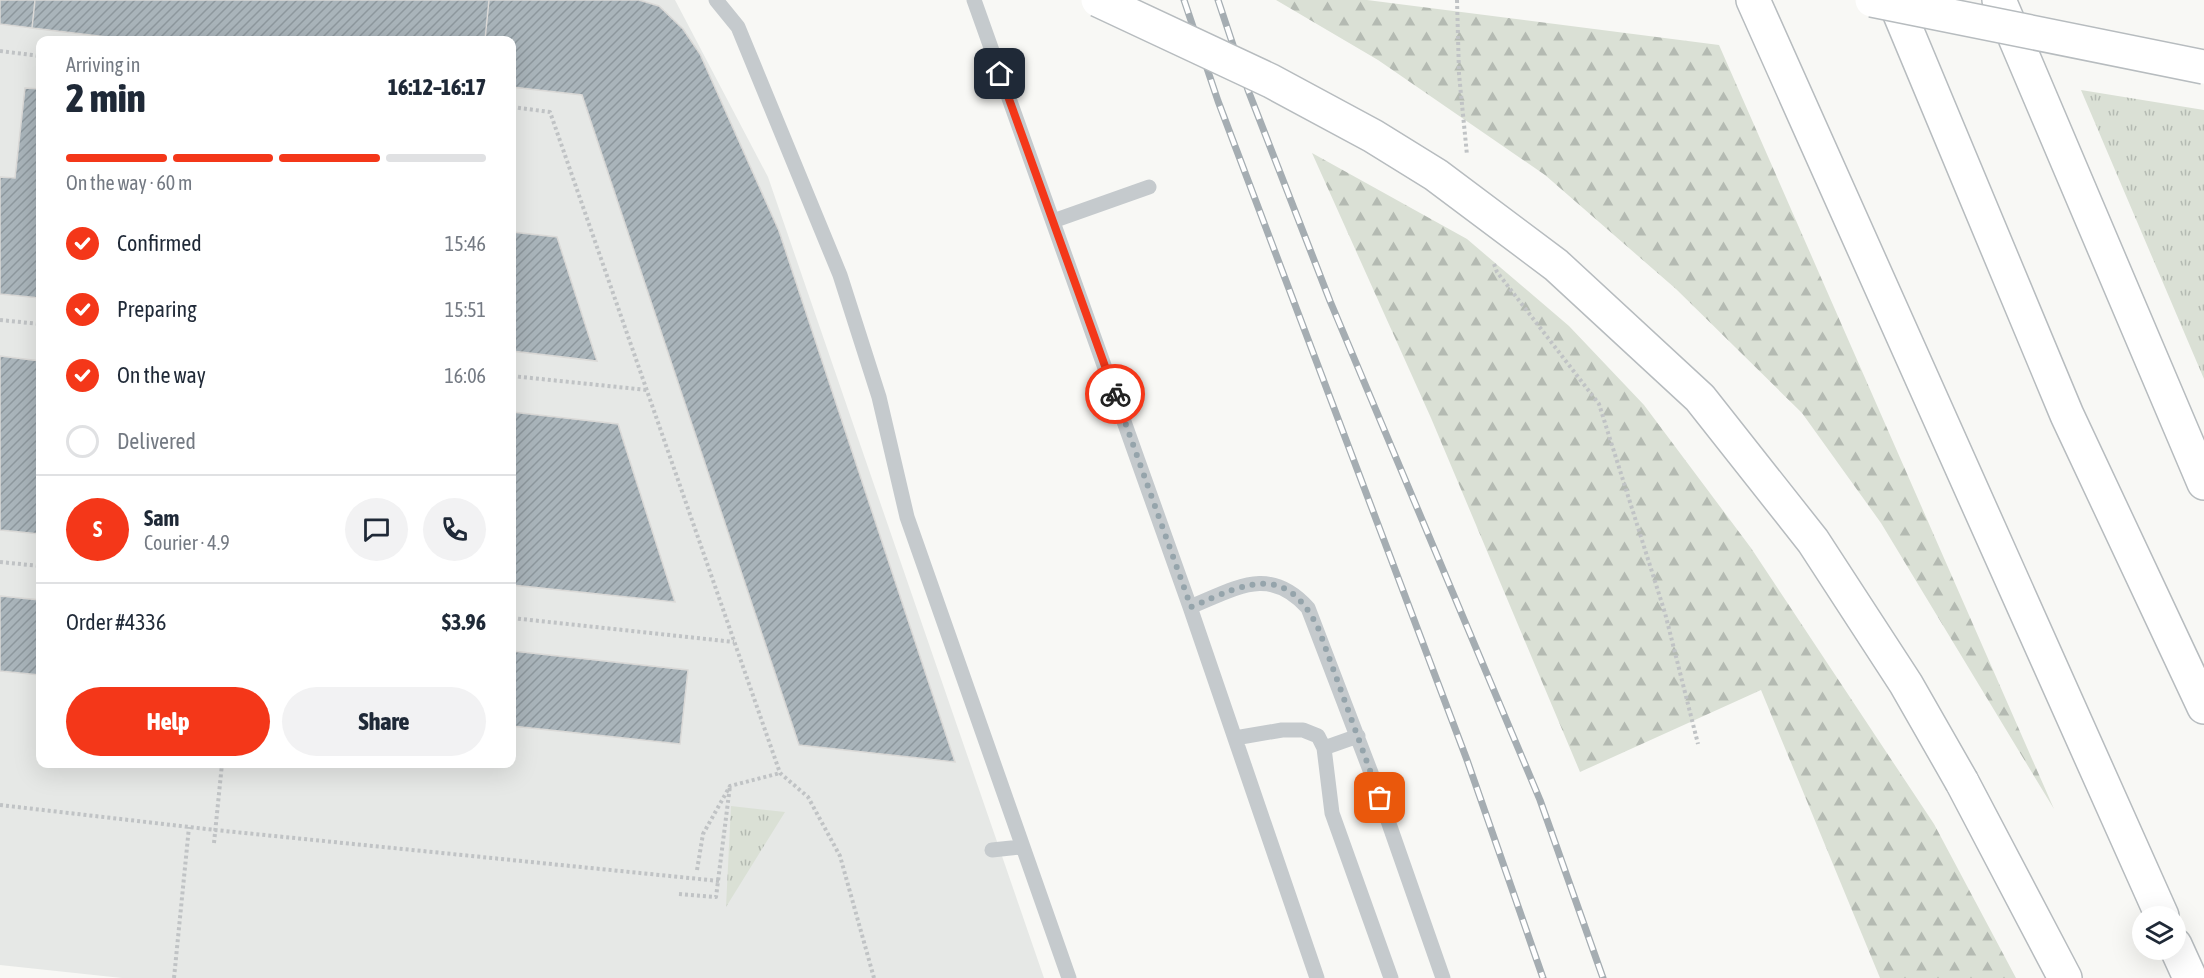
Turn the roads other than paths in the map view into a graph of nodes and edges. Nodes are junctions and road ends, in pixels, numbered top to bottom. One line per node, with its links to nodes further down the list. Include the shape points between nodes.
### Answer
1 (716, 0): 9 (lane)
2 (727, 0): 9 (lane)
3 (974, 0): 12 (lane)
4 (1098, 0): 27 (highway, bridge, via 1271,81 1436,175 1556,265 1700,398 1806,532 1906,684)
5 (1753, 0): 21 (highway)
6 (1872, 0): 10 (highway, bridge)
7 (1894, 0): 15 (highway, via 2067,415)
8 (1999, 0): 13 (highway)
9 (738, 27): 19 (lane, via 840,275 879,397 908,517)
10 (2204, 67)
11 (1149, 187): 12 (lane)
12 (1053, 221): 14 (lane)
13 (2204, 483)
14 (1191, 607): 16 (lane, via 1257,584 1277,584 1294,593 1308,608 1319,630); 17 (lane)
15 (2204, 707)
16 (1358, 736): 18 (lane); 26 (lane)
17 (1235, 738): 18 (lane, via 1303,730 1318,736); 24 (lane)
18 (1324, 748): 25 (lane, via 1332,813)
19 (1022, 847): 20 (lane); 23 (lane)
20 (992, 850)
21 (2158, 906)
22 (2182, 960): 28 (highway)
23 (1070, 978)
24 (1317, 978)
25 (1391, 978)
26 (1443, 978)
27 (2065, 978)
28 (2190, 978)

